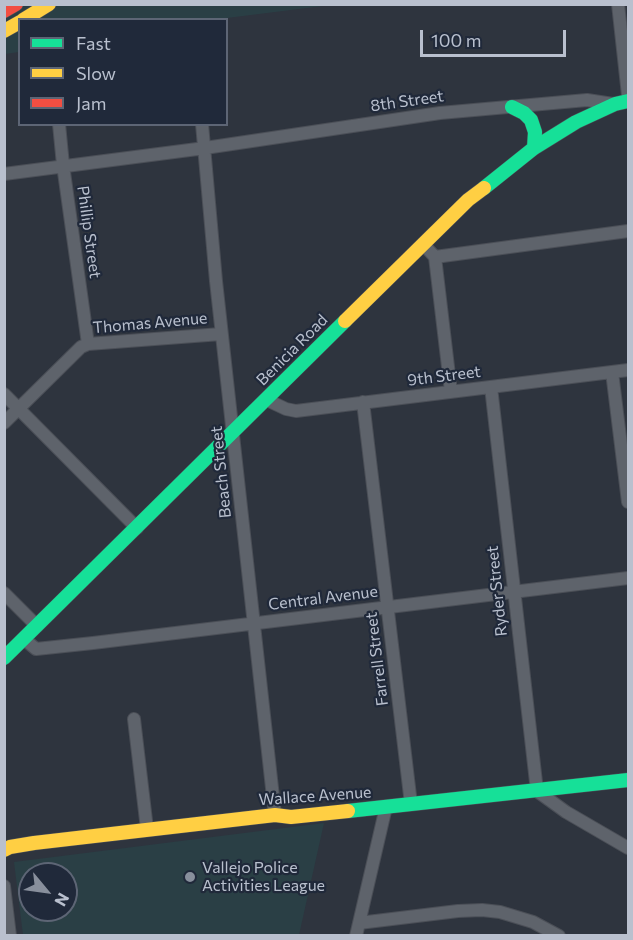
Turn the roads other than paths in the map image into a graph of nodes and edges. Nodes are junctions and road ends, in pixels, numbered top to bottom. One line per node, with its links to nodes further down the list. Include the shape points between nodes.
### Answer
1 (16, 4): 4 (main road)
2 (49, 4): 5 (main road)
3 (618, 4): 8 (street)
4 (4, 11)
5 (26, 18)
6 (18, 23): 7 (main road)
7 (4, 31)
8 (628, 95)
9 (622, 103): 10 (street, 8th Street, via 587,100); 14 (main road, Benicia Road, via 576,122)
10 (512, 107): 13 (street, 8th Street, via 440,113); 14 (main road, via 531,120)
11 (59, 126): 15 (street, Phillip Street)
12 (202, 126): 13 (street, Beach Street)
13 (205, 148): 15 (street, 8th Street); 20 (street, Beach Street)
14 (534, 148): 18 (main road, Benicia Road, via 468,200)
15 (63, 165): 16 (street, 8th Street); 21 (street, Phillip Street)
16 (4, 174)
17 (628, 231): 19 (street)
18 (423, 244): 19 (street); 27 (main road, Benicia Road)
19 (435, 256): 25 (street)
20 (221, 334): 21 (street, Thomas Avenue); 31 (street, Beach Street)
21 (88, 344): 29 (street, Thomas Avenue)
22 (628, 370): 23 (street, 9th Street)
23 (612, 372): 24 (street, 9th Street); 32 (street)
24 (491, 387): 25 (street, 9th Street); 35 (street, Ryder Street)
25 (451, 392): 28 (street, 9th Street)
26 (4, 394): 29 (street)
27 (267, 399): 28 (street, 9th Street, via 296,411); 31 (main road, Benicia Road)
28 (363, 402): 37 (street, Farrell Street)
29 (19, 408): 30 (street, Thomas Avenue); 33 (street)
30 (4, 423)
31 (233, 430): 33 (main road, Benicia Road); 38 (street, Beach Street)
32 (628, 502)
33 (137, 528): 39 (main road, Benicia Road)
34 (628, 578): 35 (street, Central Avenue)
35 (513, 592): 37 (street, Central Avenue); 44 (street, Ryder Street)
36 (4, 593): 39 (street)
37 (388, 607): 38 (street, Central Avenue); 45 (street, Farrell Street)
38 (255, 623): 40 (street, Central Avenue, via 36,649); 47 (street, Beach Street)
39 (37, 626): 40 (main road, Benicia Road)
40 (24, 639): 41 (main road, Benicia Road)
41 (4, 658)
42 (134, 718): 48 (street)
43 (628, 780): 44 (main road, Wallace Avenue)
44 (537, 791): 45 (main road, Wallace Avenue); 49 (street)
45 (411, 804): 46 (main road, Wallace Avenue)
46 (386, 807): 47 (main road, Wallace Avenue, via 291,817); 52 (street)
47 (275, 815): 48 (main road, Wallace Avenue)
48 (147, 829): 50 (main road, Wallace Avenue)
49 (628, 848)
50 (4, 850)
51 (4, 886): 53 (street)
52 (359, 922): 54 (street); 55 (street, via 482,910 533,921)
53 (10, 936)
54 (356, 936)
55 (559, 936)

